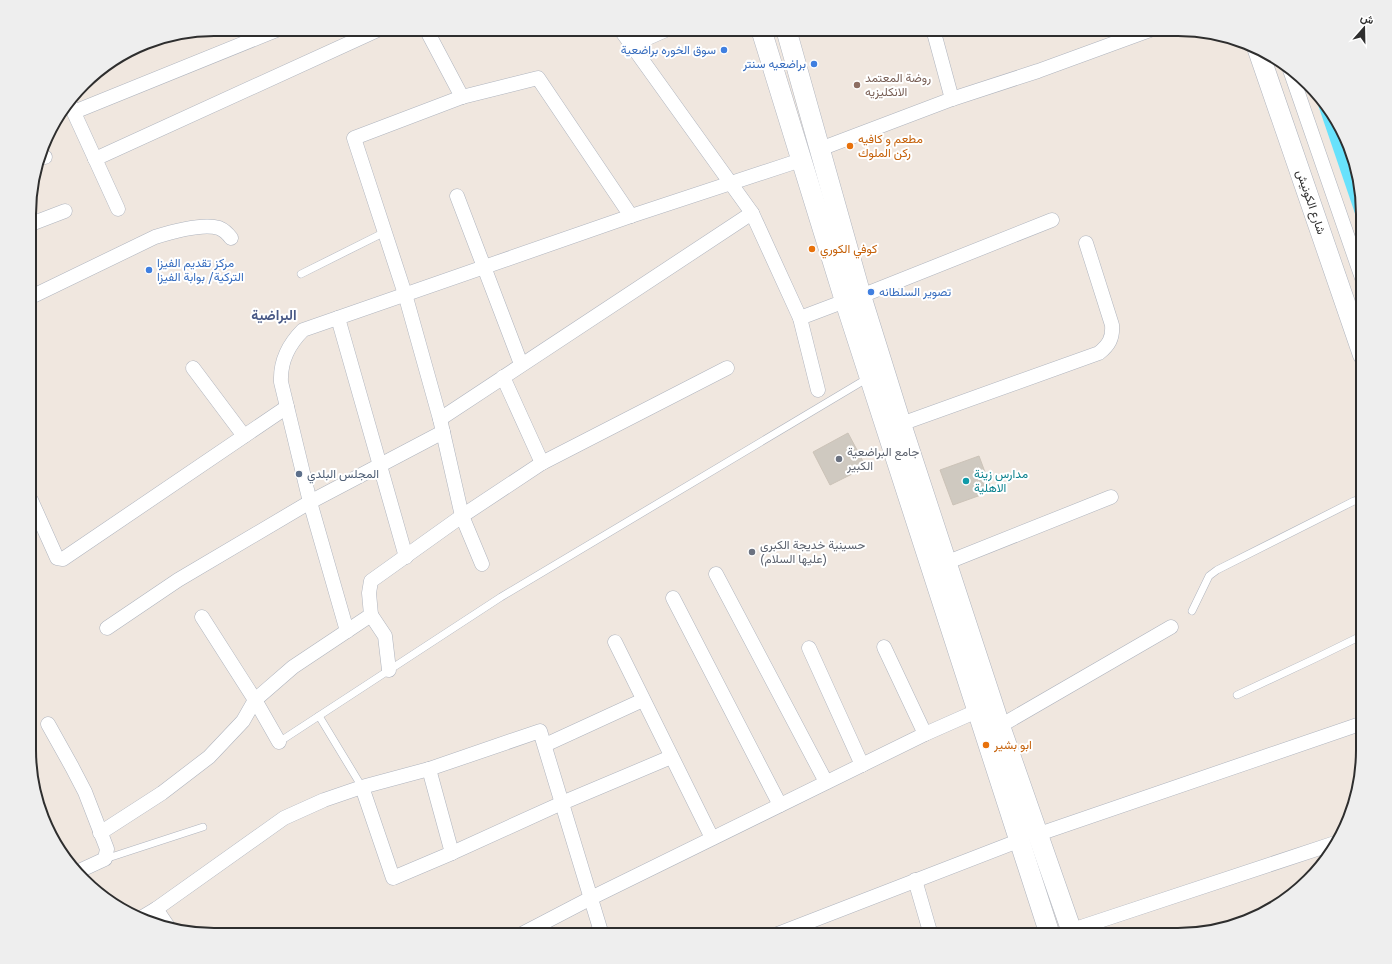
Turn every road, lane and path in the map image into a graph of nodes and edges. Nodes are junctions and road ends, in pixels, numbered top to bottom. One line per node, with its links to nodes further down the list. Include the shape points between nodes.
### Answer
1 (261, 36): 16 (street)
2 (365, 36): 18 (street)
3 (430, 36): 14 (street)
4 (625, 36): 10 (street)
5 (652, 36): 10 (street)
6 (763, 36): 19 (main road)
7 (788, 36): 17 (main road)
8 (935, 36): 15 (street)
9 (1134, 36): 15 (street)
10 (632, 45): 20 (street)
11 (1260, 56): 40 (main road, شارع الكونيش)
12 (1278, 67): 34 (main road, شارع الكونيش)
13 (1293, 78): 31 (street)
14 (462, 97): 25 (street, via 538,78); 28 (street, via 354,138)
15 (952, 99): 17 (street)
16 (72, 108): 18 (street)
17 (820, 150): 37 (main road)
18 (95, 159): 22 (street)
19 (801, 160): 20 (street); 37 (main road)
20 (731, 182): 24 (street); 25 (street)
21 (457, 196): 32 (street)
22 (118, 209)
23 (66, 211): 27 (street)
24 (752, 213): 39 (street); 41 (street)
25 (630, 216): 32 (street)
26 (1052, 220): 37 (street)
27 (36, 222)
28 (385, 232): 33 (lane); 35 (street)
29 (231, 238): 36 (street, via 223,230 213,227 169,232)
30 (1086, 243): 48 (street, via 1112,325 1111,341 1106,348 1099,353)
31 (1356, 261)
32 (484, 267): 35 (street); 41 (street)
33 (301, 274)
34 (1356, 292)
35 (405, 294): 38 (street); 49 (street)
36 (36, 295)
37 (853, 298): 39 (street); 45 (main road); 48 (main road)
38 (338, 318): 47 (street, via 303,330 290,346 280,370); 52 (street)
39 (800, 318): 46 (street)
40 (1356, 335)
41 (522, 364): 44 (street)
42 (192, 368): 50 (street)
43 (727, 368): 51 (street)
44 (503, 377): 49 (street); 51 (street)
45 (870, 377): 73 (lane, via 501,597); 77 (main road)
46 (818, 390)
47 (287, 407): 50 (street); 55 (street)
48 (901, 424): 59 (main road)
49 (441, 425): 52 (street); 57 (street)
50 (244, 436): 56 (street, via 63,559 57,558)
51 (542, 463): 57 (street)
52 (381, 465): 55 (street); 58 (street)
53 (1110, 497): 59 (street)
54 (1356, 501): 63 (lane, via 1217,570 1209,576)
55 (310, 502): 66 (street, via 178,580); 68 (street)
56 (36, 511)
57 (462, 516): 58 (street); 60 (street)
58 (406, 557): 64 (street, via 371,581)
59 (948, 562): 81 (main road)
60 (482, 564)
61 (716, 574): 88 (street)
62 (672, 598): 91 (street)
63 (1192, 611)
64 (371, 615): 68 (street); 73 (street, via 385,636)
65 (202, 617): 75 (street)
66 (107, 628)
67 (1171, 628): 81 (street)
68 (347, 631): 75 (street, via 293,667)
69 (1356, 639): 74 (lane)
70 (615, 642): 76 (street)
71 (884, 647): 82 (street)
72 (809, 648): 86 (street)
73 (389, 670): 78 (lane)
74 (1238, 695)
75 (255, 700): 83 (street); 93 (street, via 243,721 209,758 162,794)
76 (643, 700): 84 (street); 85 (street)
77 (977, 711): 82 (street); 96 (main road)
78 (319, 716): 83 (lane); 89 (lane)
79 (48, 724): 93 (street, via 85,792)
80 (1356, 725): 94 (street)
81 (1000, 726): 94 (main road)
82 (925, 734): 86 (street)
83 (279, 742)
84 (545, 745): 87 (street, via 540,731); 90 (street)
85 (671, 757): 90 (street); 95 (street)
86 (862, 765): 88 (street)
87 (429, 769): 89 (street); 98 (street)
88 (826, 782): 91 (street)
89 (362, 787): 98 (street, via 393,878); 103 (street, via 284,818)
90 (562, 803): 98 (street); 102 (street)
91 (780, 805): 95 (street)
92 (203, 827): 99 (lane)
93 (100, 834): 99 (street, via 106,849)
94 (1039, 834): 96 (main road); 111 (main road)
95 (712, 838): 102 (street)
96 (1018, 841): 101 (street); 110 (main road)
97 (1329, 844): 112 (street)
98 (452, 853)
99 (105, 859): 100 (street)
100 (82, 870)
101 (915, 880): 108 (street); 109 (street)
102 (591, 898): 106 (street); 107 (street)
103 (156, 909): 104 (street); 105 (street)
104 (147, 914)
105 (164, 921)
106 (533, 928)
107 (600, 928)
108 (793, 928)
109 (929, 928)
110 (1048, 928)
111 (1071, 928)
112 (1084, 928)

